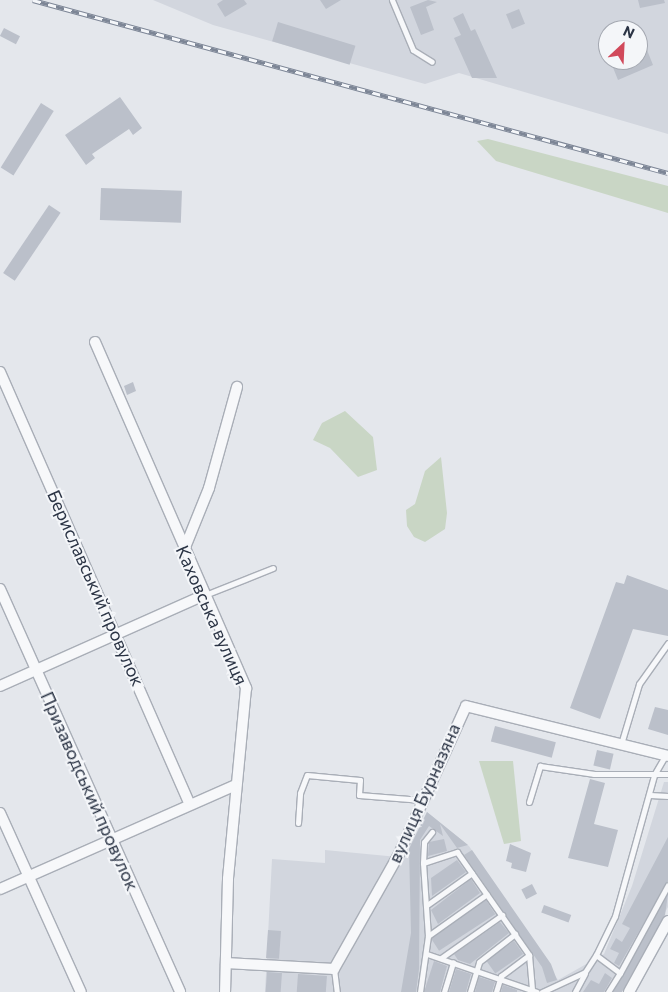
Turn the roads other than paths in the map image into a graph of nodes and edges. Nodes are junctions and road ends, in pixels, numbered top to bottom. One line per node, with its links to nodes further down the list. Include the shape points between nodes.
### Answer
1 (392, 0): 2 (lane, via 413,50)
2 (432, 62)
3 (95, 342): 6 (street, Каховська вулиця)
4 (0, 372): 10 (street, Бериславський провулок)
5 (237, 387): 6 (street, via 209,488)
6 (184, 550): 9 (street, Каховська вулиця)
7 (274, 568): 9 (lane)
8 (0, 589): 12 (street, Призаводський провулок)
9 (204, 595): 10 (street); 18 (street, Каховська вулиця, via 246,688)
10 (117, 634): 12 (street); 23 (street, Бериславський провулок)
11 (668, 643): 14 (lane, via 640,684)
12 (36, 669): 13 (street); 27 (street, Призаводський провулок)
13 (0, 686)
14 (620, 745): 15 (street, вулиця Бурназяна); 21 (street, вулиця Бурназяна, via 468,705 456,720)
15 (667, 756): 17 (lane)
16 (668, 774): 17 (lane)
17 (654, 775): 19 (lane); 22 (lane, via 594,774 540,766)
18 (236, 785): 23 (street); 44 (street, Каховська вулиця)
19 (650, 795): 20 (lane); 41 (lane, via 615,916)
20 (668, 796)
21 (422, 800): 25 (lane, via 359,795 360,780 307,775 300,793); 45 (street, вулиця Бурназяна, via 399,854)
22 (529, 802)
23 (190, 804): 27 (street)
24 (0, 813): 30 (street)
25 (298, 823)
26 (432, 832): 28 (lane, via 424,842)
27 (111, 840): 30 (street); 53 (street, Призаводський провулок)
28 (423, 863): 29 (lane, via 457,852); 34 (lane)
29 (472, 873): 33 (lane); 34 (lane)
30 (29, 876): 32 (street); 52 (street)
31 (668, 885): 48 (lane)
32 (0, 889)
33 (487, 894): 35 (lane); 38 (lane)
34 (427, 904): 38 (lane)
35 (502, 915): 37 (lane); 42 (lane)
36 (668, 921): 64 (street)
37 (516, 934): 40 (lane); 46 (lane, via 479,962)
38 (428, 936): 39 (lane)
39 (427, 954): 42 (lane); 56 (lane)
40 (529, 954): 49 (lane); 51 (lane)
41 (596, 955): 47 (lane); 48 (lane)
42 (441, 958): 43 (lane)
43 (453, 962): 46 (lane); 57 (lane)
44 (226, 963): 45 (street); 54 (street, Каховська вулиця)
45 (334, 969): 55 (lane)
46 (477, 969): 49 (lane); 58 (lane)
47 (585, 972): 61 (lane); 62 (lane)
48 (620, 973): 63 (lane)
49 (501, 976): 50 (lane); 59 (lane)
50 (523, 985): 51 (lane); 60 (lane)
51 (534, 991)
52 (81, 992)
53 (180, 992)
54 (225, 992)
55 (337, 992)
56 (420, 992)
57 (444, 992)
58 (470, 992)
59 (496, 992)
60 (521, 992)
61 (542, 992)
62 (575, 992)
63 (608, 992)
64 (629, 992)

